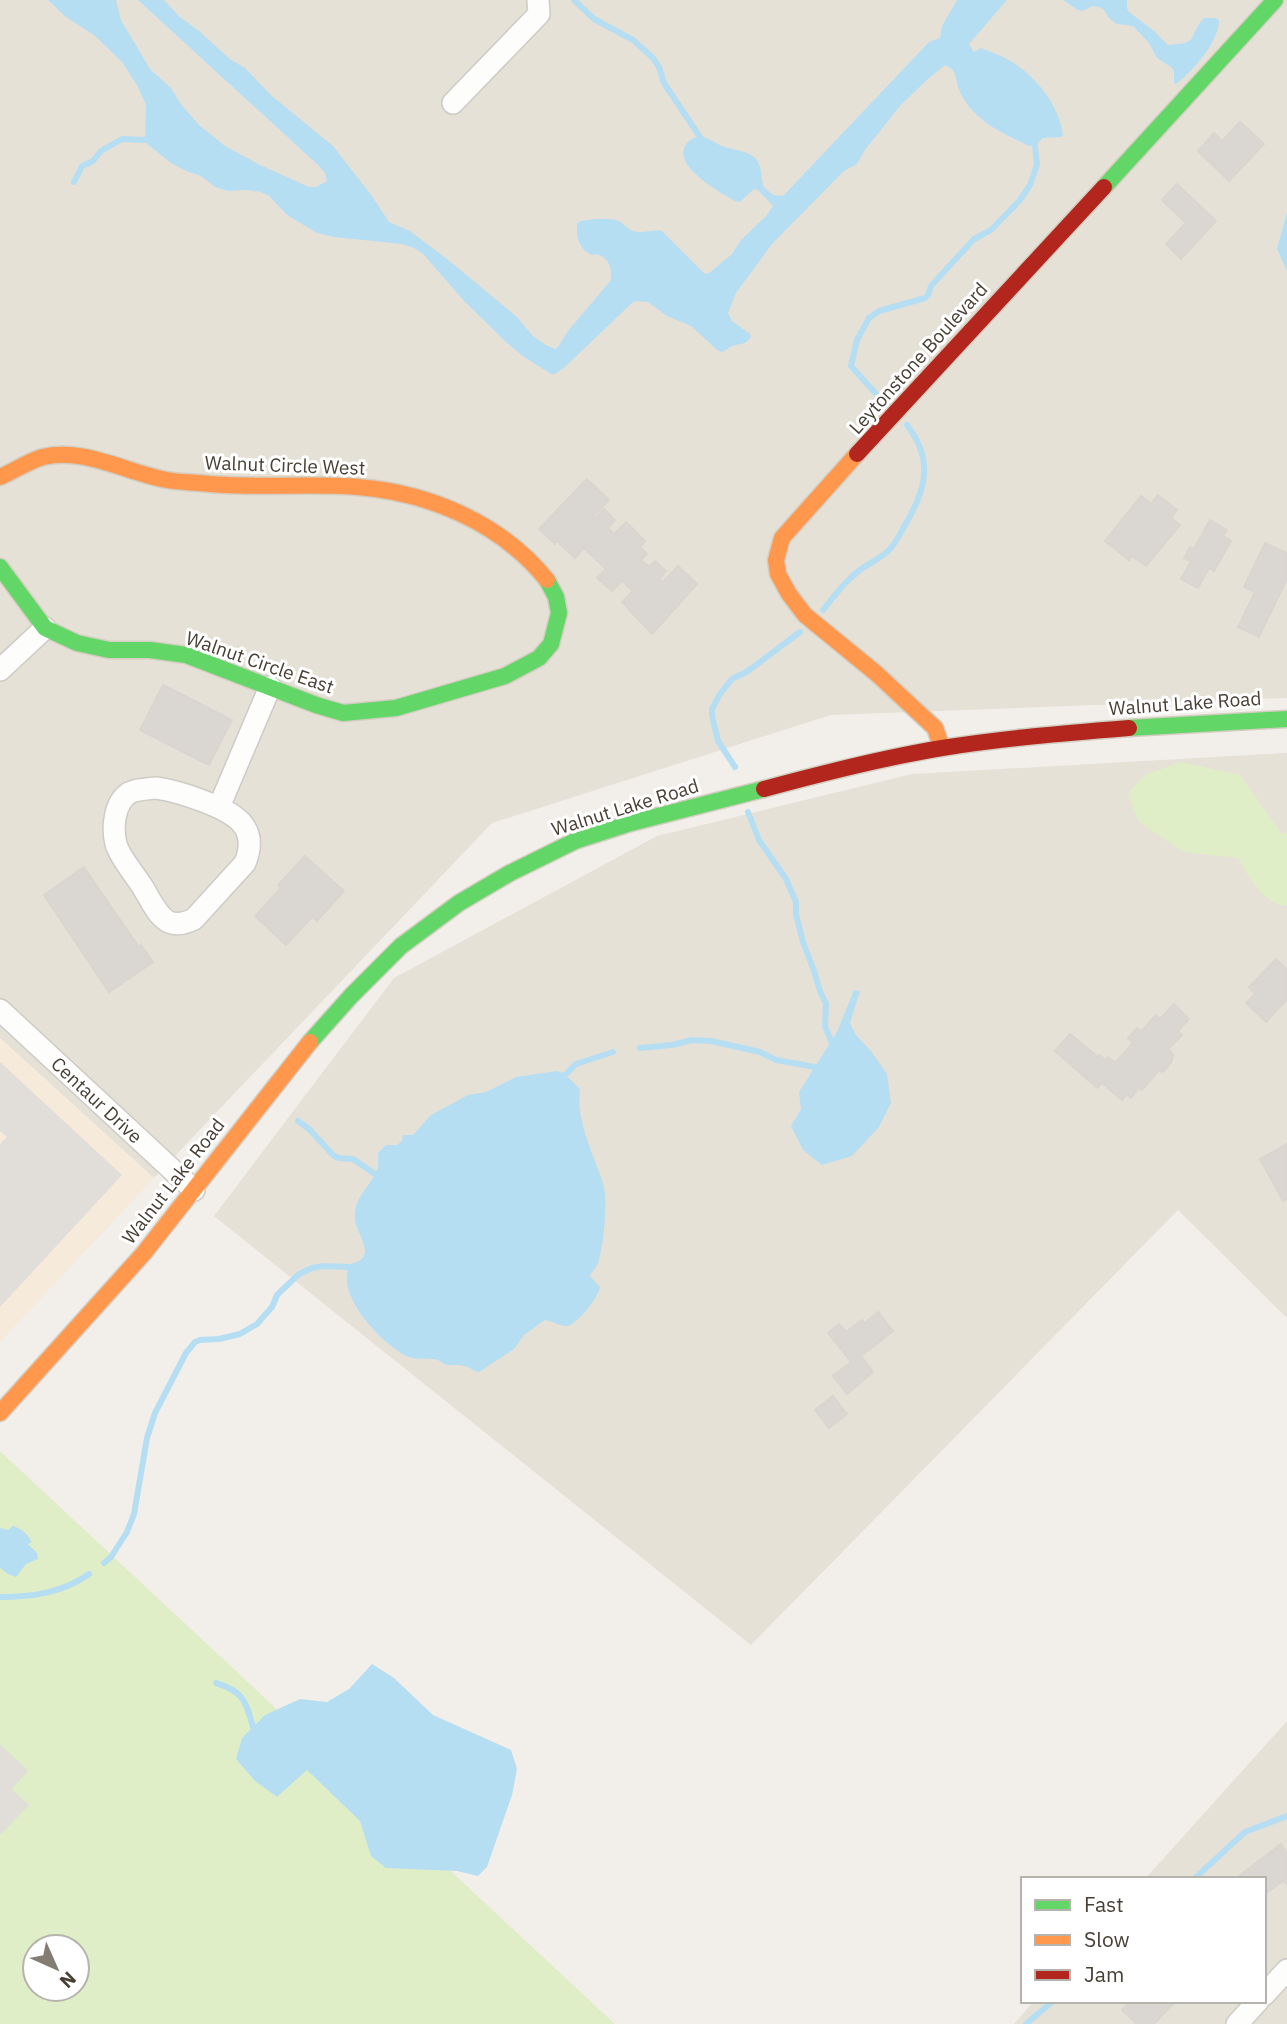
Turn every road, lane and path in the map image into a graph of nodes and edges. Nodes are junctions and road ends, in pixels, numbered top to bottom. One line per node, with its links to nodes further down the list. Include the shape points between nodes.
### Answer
1 (538, 0): 3 (street, via 539,14)
2 (1270, 1): 11 (street, Leytonstone Boulevard, via 1216,66 782,538 776,560 778,574 805,615 935,728)
3 (453, 103)
4 (0, 477): 7 (street, Walnut Circle West, via 43,457 75,455 167,480 223,486 358,487 421,498 494,531 546,579 556,597 557,626 551,644)
5 (0, 568): 6 (street)
6 (45, 628): 8 (street); 9 (street, Walnut Circle East, via 77,643 109,650 186,654)
7 (539, 657): 9 (street, Walnut Circle East, via 505,676 396,708 343,713)
8 (0, 670)
9 (270, 687): 12 (street)
10 (1287, 719): 11 (street, Walnut Lake Road, via 1081,731)
11 (942, 748): 14 (street, Walnut Lake Road, via 835,770 631,823 575,841 459,903 401,946 351,996)
12 (219, 807): 12 (street, via 241,821 247,831 250,843 245,863 194,919 178,924 167,921 116,845 116,810 129,793 156,788)
13 (0, 1010): 14 (street, Centaur Drive)
14 (194, 1190): 15 (street, Walnut Lake Road, via 144,1253)
15 (0, 1413)
16 (1287, 1970): 17 (street)
17 (1266, 1992)
18 (1256, 2003): 19 (street)
19 (1237, 2024)

